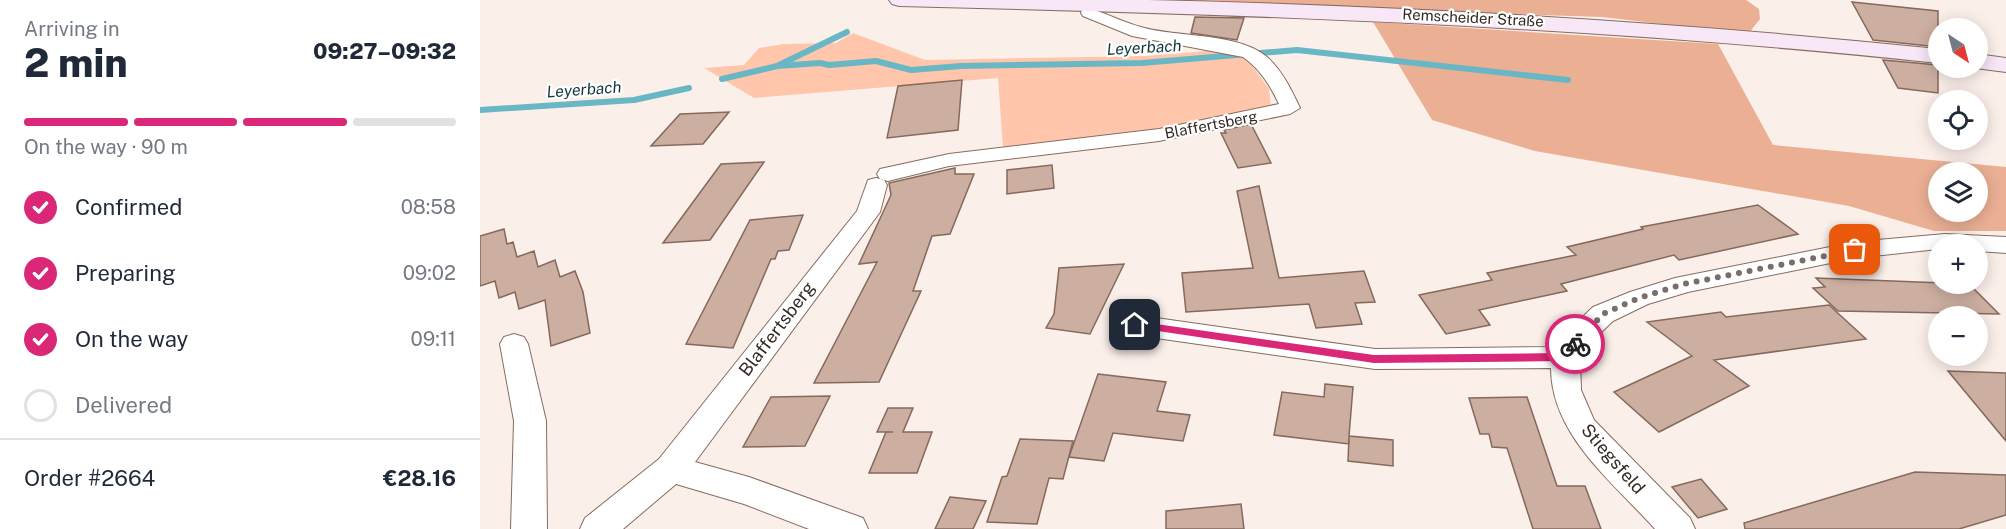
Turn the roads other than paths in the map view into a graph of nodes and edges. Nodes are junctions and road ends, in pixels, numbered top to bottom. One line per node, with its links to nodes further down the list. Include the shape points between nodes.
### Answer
1 (898, 0): 2 (main road, Remscheider Straße)
2 (968, 1): 3 (main road, Remscheider Straße)
3 (1091, 3): 4 (main road, Remscheider Straße, via 1583,24); 11 (street, Blaffertsberg, via 1089,14 1138,32 1248,53 1281,88 1290,108 1159,135 949,160 882,180 868,212)
4 (1928, 55)
5 (1988, 63): 6 (main road)
6 (2006, 65)
7 (2006, 245): 10 (street, via 1945,241 1855,250 1684,284 1603,314)
8 (1135, 325): 10 (street, via 1374,359)
9 (514, 344): 12 (street, via 530,421)
10 (1565, 357): 15 (street, Stiegsfeld, via 1566,390 1582,427)
11 (671, 469): 13 (street, Blaffertsberg); 14 (street, via 749,491)
12 (529, 529)
13 (598, 529)
14 (850, 529)
15 (1677, 529)

